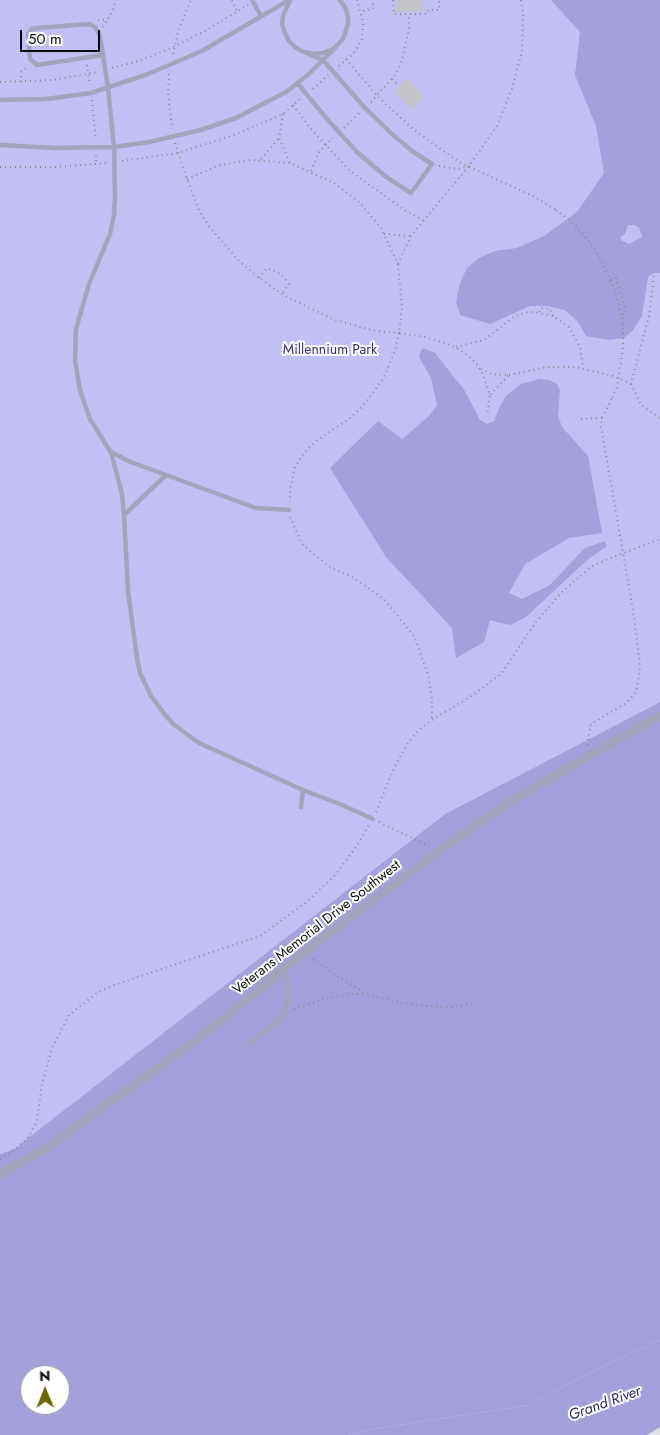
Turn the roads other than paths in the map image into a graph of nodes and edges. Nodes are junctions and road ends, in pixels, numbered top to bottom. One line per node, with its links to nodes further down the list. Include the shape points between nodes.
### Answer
1 (289, 0): 4 (lane); 6 (lane, via 283,15 284,33 296,48)
2 (340, 0): 5 (lane, via 346,9 348,24)
3 (252, 1): 4 (lane)
4 (261, 16): 10 (lane, via 172,66)
5 (337, 46): 6 (lane, via 323,53); 8 (lane)
6 (304, 52): 8 (lane)
7 (103, 55): 7 (lane, via 36,65 30,59 28,34 32,29 89,24 96,26 99,32); 10 (lane)
8 (323, 60): 9 (lane); 9 (lane, via 365,108 412,151 432,164 411,194 369,163)
9 (298, 84): 13 (lane, via 236,118 174,137)
10 (108, 88): 11 (lane, via 46,99); 13 (lane)
11 (0, 100)
12 (0, 145): 13 (lane)
13 (114, 146): 14 (lane, via 114,215 76,329 80,390 90,419)
14 (110, 451): 15 (lane, via 128,462); 17 (lane, via 120,483)
15 (166, 475): 16 (lane, via 256,508); 17 (lane)
16 (289, 510)
17 (124, 514): 19 (lane, via 128,591 137,658 151,696 173,724 199,743)
18 (660, 716): 22 (street, Veterans Memorial Drive Southwest, via 505,805)
19 (303, 790): 20 (lane); 21 (lane)
20 (301, 808)
21 (373, 819)
22 (283, 970): 23 (lane, via 288,982 288,1001 283,1018); 24 (street, Veterans Memorial Drive Southwest, via 176,1055 45,1149)
23 (250, 1044)
24 (0, 1174)

